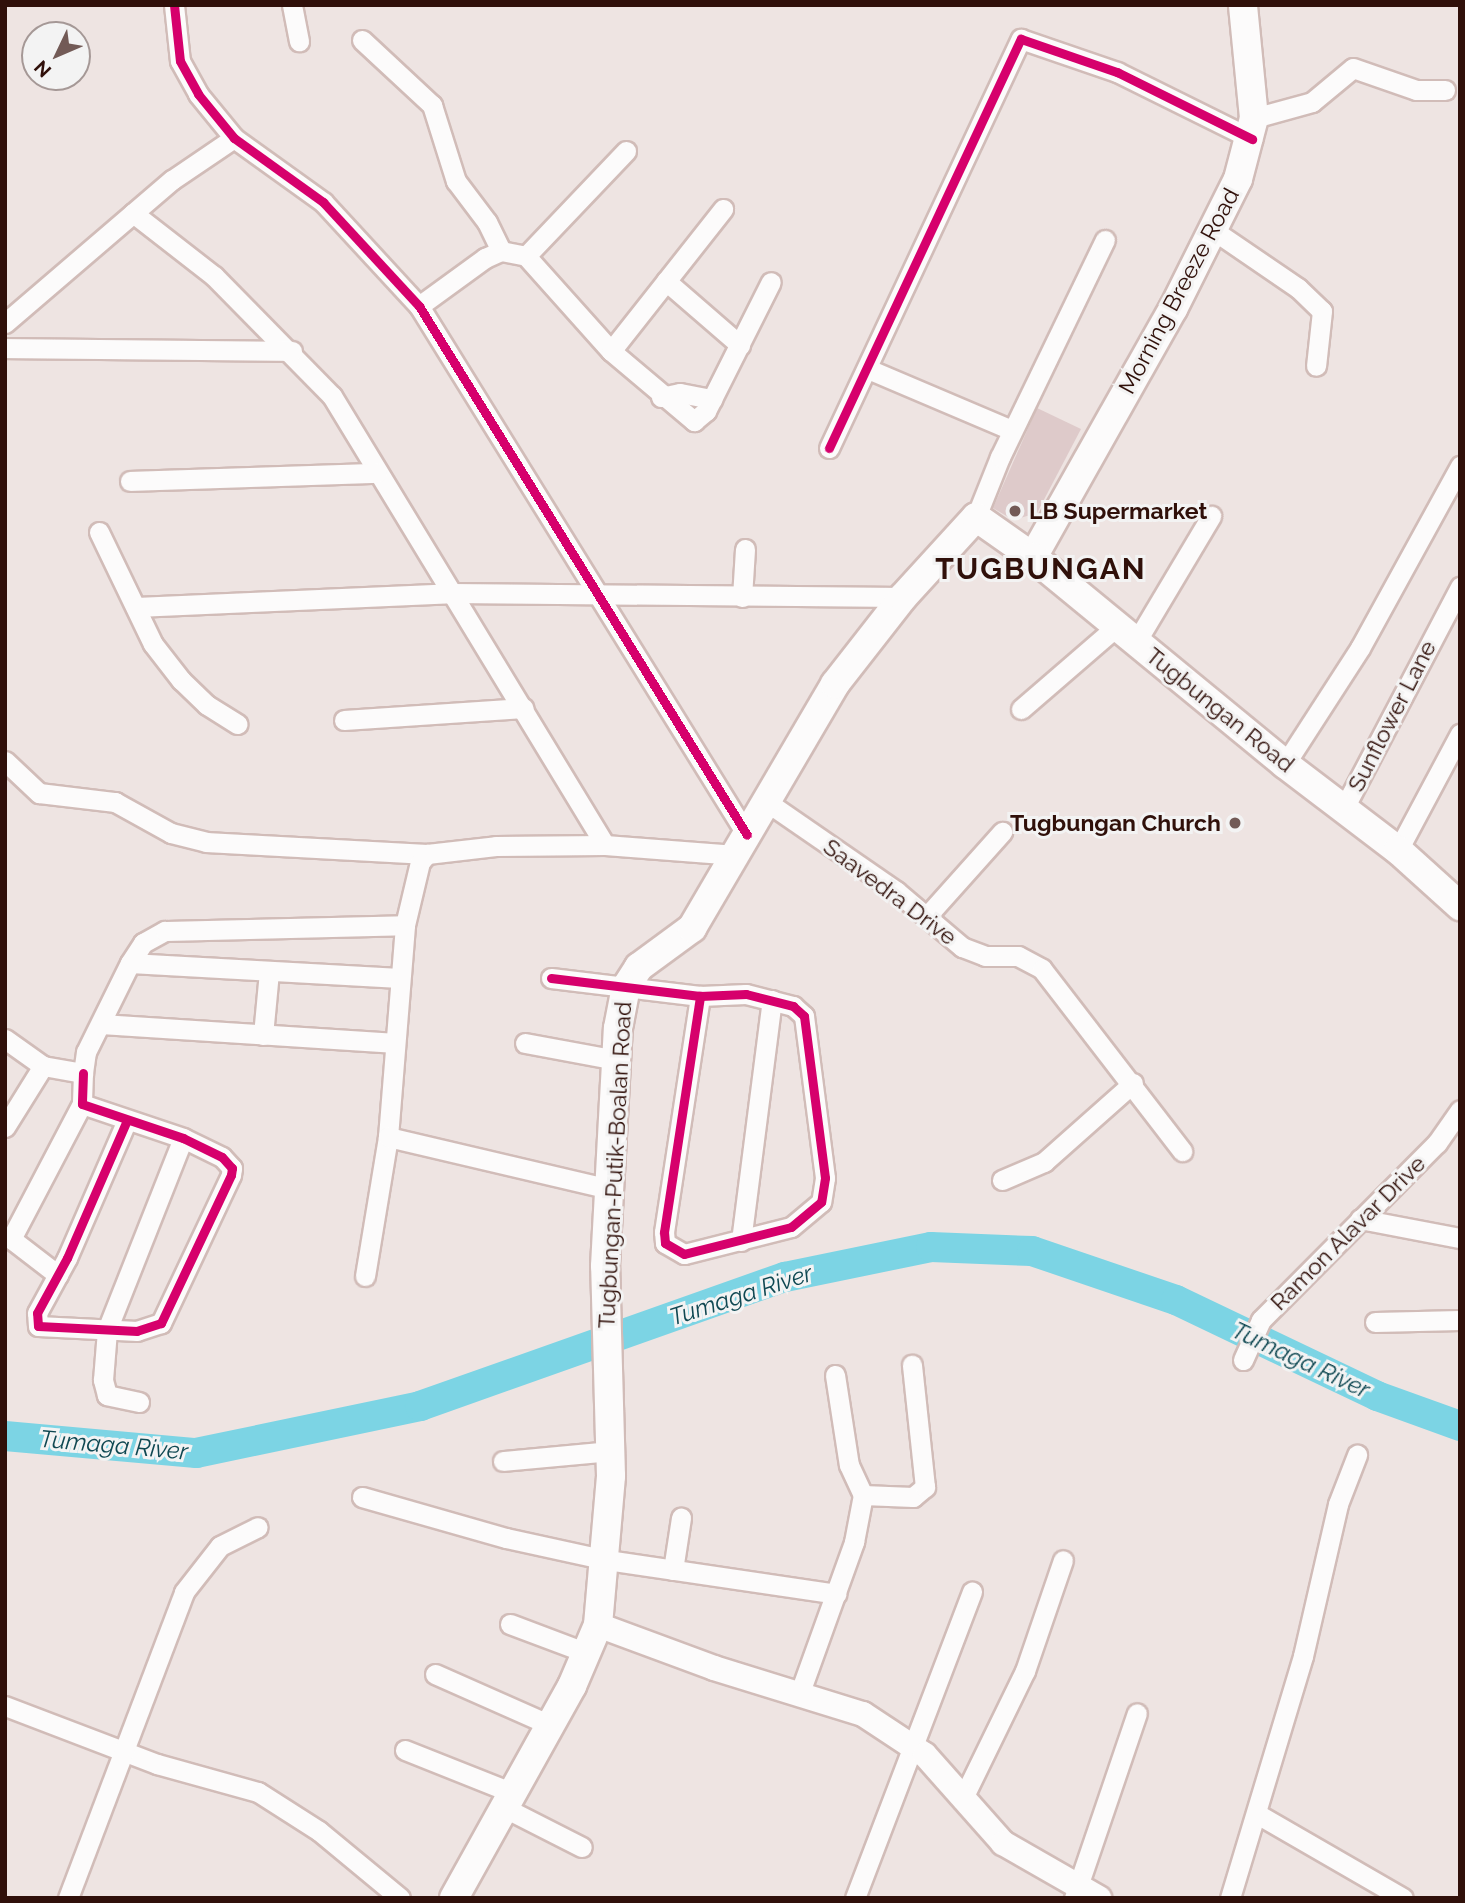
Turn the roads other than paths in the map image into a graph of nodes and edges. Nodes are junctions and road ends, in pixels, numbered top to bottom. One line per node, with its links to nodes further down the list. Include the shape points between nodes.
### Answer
1 (174, 5): 8 (street, via 180,61 198,94)
2 (292, 5): 5 (street)
3 (1243, 5): 7 (main road, Morning Breeze Road)
4 (362, 40): 14 (street, via 432,105 456,181 487,222)
5 (299, 41)
6 (1445, 90): 7 (street, via 1416,90 1353,68 1311,102)
7 (1253, 128): 12 (main road, Morning Breeze Road); 25 (street, via 1117,72 1021,39)
8 (234, 138): 11 (street, via 182,172); 18 (street, via 323,202)
9 (626, 151): 15 (street)
10 (723, 209): 16 (street)
11 (133, 213): 19 (street); 22 (street, via 214,276)
12 (1213, 230): 24 (street, via 1298,288 1322,311); 35 (main road, Morning Breeze Road)
13 (1105, 240): 26 (street)
14 (501, 251): 15 (street); 18 (street)
15 (526, 256): 23 (street)
16 (666, 281): 20 (street); 23 (street)
17 (771, 282): 20 (street)
18 (419, 306): 38 (street)
19 (5, 323)
20 (740, 345): 23 (street, via 712,399 680,393 661,397)
21 (5, 348): 22 (street)
22 (292, 351): 29 (street, via 332,396)
23 (611, 351)
24 (1316, 366)
25 (868, 369): 26 (street); 27 (street)
26 (1012, 430): 32 (street)
27 (829, 448)
28 (1460, 466): 49 (street, via 1360,648)
29 (377, 473): 30 (street); 37 (street)
30 (130, 481)
31 (1211, 516): 42 (street)
32 (976, 517): 35 (main road, Tugbungan Road); 40 (main road, Tugbungan-Putik-Boalan Road)
33 (99, 532): 41 (street)
34 (745, 549): 39 (street)
35 (1033, 557): 42 (main road, Tugbungan Road)
36 (1460, 587): 51 (street, Sunflower Lane)
37 (451, 593): 38 (street); 41 (street); 43 (street)
38 (602, 595): 39 (street); 54 (street)
39 (742, 597): 40 (street)
40 (903, 597): 50 (main road, Tugbungan-Putik-Boalan Road, via 835,684)
41 (136, 607): 46 (street, via 153,644 181,680)
42 (1126, 634): 44 (street); 49 (main road, Tugbungan Road)
43 (524, 708): 45 (street); 53 (street)
44 (1021, 709)
45 (344, 720)
46 (238, 724)
47 (1460, 734): 55 (street)
48 (5, 761): 56 (street, via 39,793 116,803 170,833 206,842)
49 (1285, 764): 51 (main road, Tugbungan Road)
50 (767, 802): 54 (main road, Tugbungan-Putik-Boalan Road); 58 (street, Saavedra Drive)
51 (1344, 808): 55 (main road, Tugbungan Road)
52 (1002, 832): 58 (street)
53 (605, 845): 54 (street); 56 (street, via 496,846)
54 (742, 845): 64 (main road, Tugbungan-Putik-Boalan Road, via 692,928 639,967)
55 (1398, 850): 57 (main road, Tugbungan Road)
56 (427, 854): 59 (street, via 420,862)
57 (1460, 906)
58 (927, 916): 75 (street, Saavedra Drive, via 972,953 1018,956 1042,969)
59 (405, 925): 60 (street, via 165,930 143,943); 62 (street)
60 (130, 963): 61 (street); 67 (street)
61 (269, 971): 62 (street); 68 (street)
62 (400, 978): 69 (street)
63 (551, 978): 64 (street)
64 (626, 988): 65 (street); 72 (main road, Tugbungan-Putik-Boalan Road)
65 (700, 996): 66 (street, via 730,993); 88 (street, via 664,1233 666,1244 684,1254)
66 (772, 1000): 88 (street); 88 (street, via 793,1006 808,1028 825,1192 808,1217)
67 (101, 1024): 68 (street); 74 (street, via 86,1052)
68 (263, 1035): 69 (street)
69 (392, 1043): 80 (street)
70 (525, 1043): 72 (street)
71 (7, 1046): 73 (street)
72 (617, 1060): 84 (main road, Tugbungan-Putik-Boalan Road)
73 (43, 1066): 74 (street); 79 (street)
74 (83, 1073): 76 (street)
75 (1133, 1083): 82 (street, Saavedra Drive); 83 (street, via 1044,1162)
76 (82, 1104): 78 (street); 87 (street)
77 (1460, 1110): 85 (street, Ramon Alavar Drive, via 1437,1143)
78 (127, 1120): 81 (street); 89 (street)
79 (5, 1127)
80 (388, 1137): 84 (street); 90 (street)
81 (183, 1138): 93 (street); 93 (street, via 229,1162 231,1175 170,1312 153,1329)
82 (1182, 1151)
83 (1002, 1180)
84 (610, 1189): 98 (main road, Tugbungan-Putik-Boalan Road, via 604,1314)
85 (1360, 1219): 86 (street); 94 (street, Ramon Alavar Drive, via 1261,1320)
86 (1460, 1238)
87 (8, 1241): 89 (street)
88 (741, 1241)
89 (58, 1275): 93 (street, via 37,1313 36,1325)
90 (365, 1276)
91 (1460, 1320): 92 (street)
92 (1375, 1322)
93 (107, 1330): 97 (street, via 103,1380 107,1395)
94 (1242, 1360)
95 (912, 1366): 101 (street, via 925,1487 913,1497)
96 (835, 1376): 101 (street, via 849,1465)
97 (139, 1402)
98 (610, 1451): 100 (street); 105 (main road, Tugbungan-Putik-Boalan Road)
99 (1357, 1455): 123 (street, via 1338,1504)
100 (503, 1461)
101 (863, 1495): 109 (street, via 860,1523)
102 (362, 1497): 105 (street, via 506,1538)
103 (681, 1518): 107 (street)
104 (258, 1527): 119 (street, via 220,1546 184,1592)
105 (607, 1560): 107 (street); 111 (main road, Tugbungan-Putik-Boalan Road)
106 (1063, 1560): 122 (street, via 1025,1671)
107 (673, 1570): 109 (street)
108 (972, 1592): 118 (street)
109 (836, 1594): 114 (street)
110 (510, 1624): 112 (street)
111 (598, 1625): 112 (main road, Tugbungan-Putik-Boalan Road); 114 (street)
112 (587, 1653): 117 (main road, Tugbungan-Putik-Boalan Road)
113 (435, 1674): 117 (street)
114 (799, 1695): 118 (street, via 863,1714)
115 (5, 1706): 119 (street)
116 (1137, 1713): 125 (street)
117 (551, 1725): 121 (main road, Tugbungan-Putik-Boalan Road)
118 (913, 1745): 122 (street); 129 (street)
119 (125, 1749): 126 (street); 127 (street, via 183,1772 258,1792 319,1830)
120 (405, 1750): 121 (street)
121 (509, 1800): 124 (street); 128 (main road, Tugbungan-Putik-Boalan Road)
122 (962, 1800): 125 (street, via 1003,1843)
123 (1259, 1815): 130 (street); 131 (street)
124 (582, 1847)
125 (1083, 1894)
126 (68, 1898)
127 (400, 1898)
128 (454, 1898)
129 (855, 1898)
130 (1230, 1898)
131 (1404, 1898)

